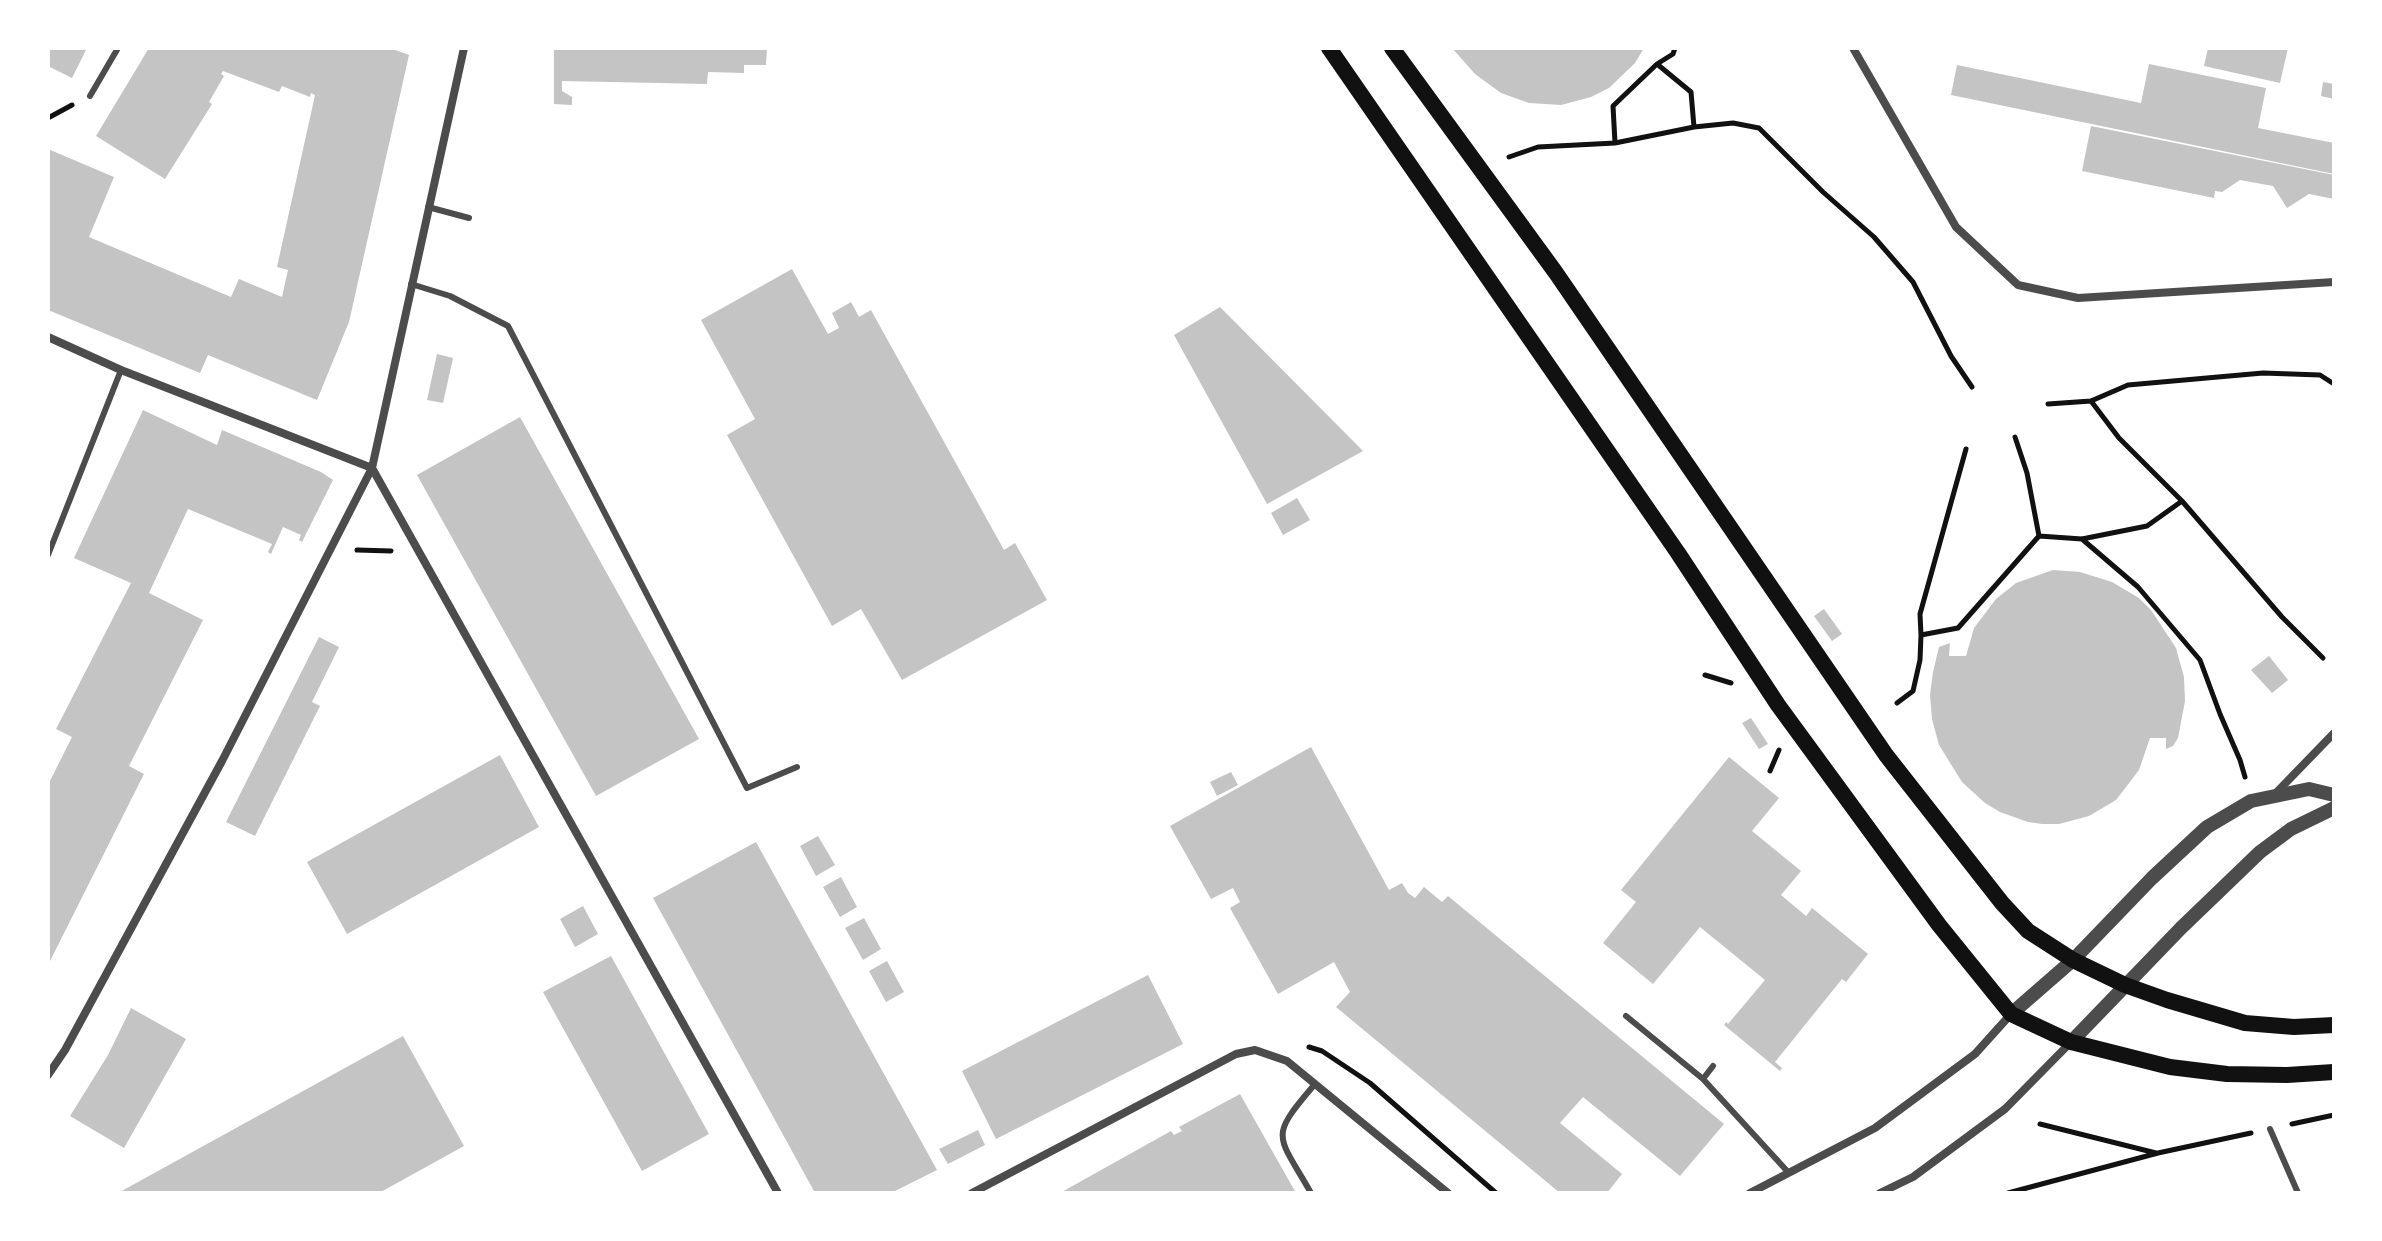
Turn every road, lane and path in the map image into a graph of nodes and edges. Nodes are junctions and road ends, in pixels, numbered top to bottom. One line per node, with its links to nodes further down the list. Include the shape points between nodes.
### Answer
1 (118, 48): 8 (lane)
2 (464, 48): 12 (street)
3 (1329, 48): 46 (main road, via 1778,705)
4 (1392, 48): 44 (main road, via 1556,273 1886,755 2002,903 2028,931)
5 (1675, 48): 7 (path)
6 (1853, 48): 14 (street, via 1956,227 2018,285 2078,298)
7 (1657, 64): 9 (path, via 1691,92); 10 (path, via 1613,106)
8 (90, 96)
9 (1694, 127): 10 (path); 19 (path, via 1733,123 1759,128 1874,237 1913,282)
10 (1615, 143): 11 (path, via 1538,147)
11 (1509, 157)
12 (428, 207): 13 (lane); 15 (street)
13 (469, 218)
14 (2334, 282)
15 (411, 284): 24 (street); 38 (lane, via 450,296 508,326 747,788)
16 (48, 337): 17 (street)
17 (121, 370): 24 (street); 30 (lane)
18 (2334, 384): 20 (path, via 2320,375 2263,373 2128,385)
19 (1972, 387)
20 (2091, 401): 21 (path); 25 (path, via 2119,438)
21 (2048, 404)
22 (2015, 437): 26 (path)
23 (1966, 449): 31 (path, via 1920,614)
24 (372, 468): 28 (street); 29 (street)
25 (2182, 501): 27 (path, via 2147,526); 32 (path)
26 (2039, 536): 27 (path); 31 (path, via 1958,628)
27 (2082, 539): 42 (path, via 2138,587 2200,660)
28 (332, 550): 29 (path); 53 (street)
29 (421, 552): 61 (street)
30 (48, 555)
31 (1921, 635): 35 (path, via 1913,691)
32 (2323, 658)
33 (1705, 675): 34 (path)
34 (1732, 683)
35 (1897, 703)
36 (2334, 733): 41 (street)
37 (1779, 750): 39 (path)
38 (797, 767)
39 (1770, 771)
40 (2334, 795): 41 (street, via 2309,789)
41 (2272, 797): 42 (street)
42 (2251, 801): 44 (street, via 2207,827)
43 (2334, 808): 45 (street, via 2260,852)
44 (2073, 960): 45 (main road); 46 (street)
45 (2125, 985): 48 (main road, via 2245,1023); 49 (street)
46 (2011, 1014): 49 (main road); 60 (street, via 1975,1054 1875,1128)
47 (1626, 1016): 54 (lane)
48 (2334, 1025)
49 (2071, 1042): 52 (main road, via 2170,1067 2227,1074); 67 (street, via 2005,1109 1913,1177)
50 (1255, 1050): 55 (street, via 1287,1061); 62 (street, via 1236,1054); 65 (path, via 1281,1038 1322,1051 1370,1083)
51 (1713, 1066): 54 (lane)
52 (2334, 1072)
53 (48, 1075)
54 (1703, 1079): 60 (lane)
55 (1315, 1084): 63 (lane, via 1282,1126 1281,1141); 64 (street)
56 (2334, 1115): 58 (path)
57 (2040, 1124): 59 (path)
58 (2270, 1129): 59 (path); 69 (lane)
59 (2158, 1153): 68 (path)
60 (1788, 1172): 66 (street)
61 (778, 1193)
62 (972, 1193)
63 (1311, 1193)
64 (1448, 1193)
65 (1496, 1193)
66 (1750, 1193)
67 (1880, 1193)
68 (2008, 1193)
69 (2298, 1193)

